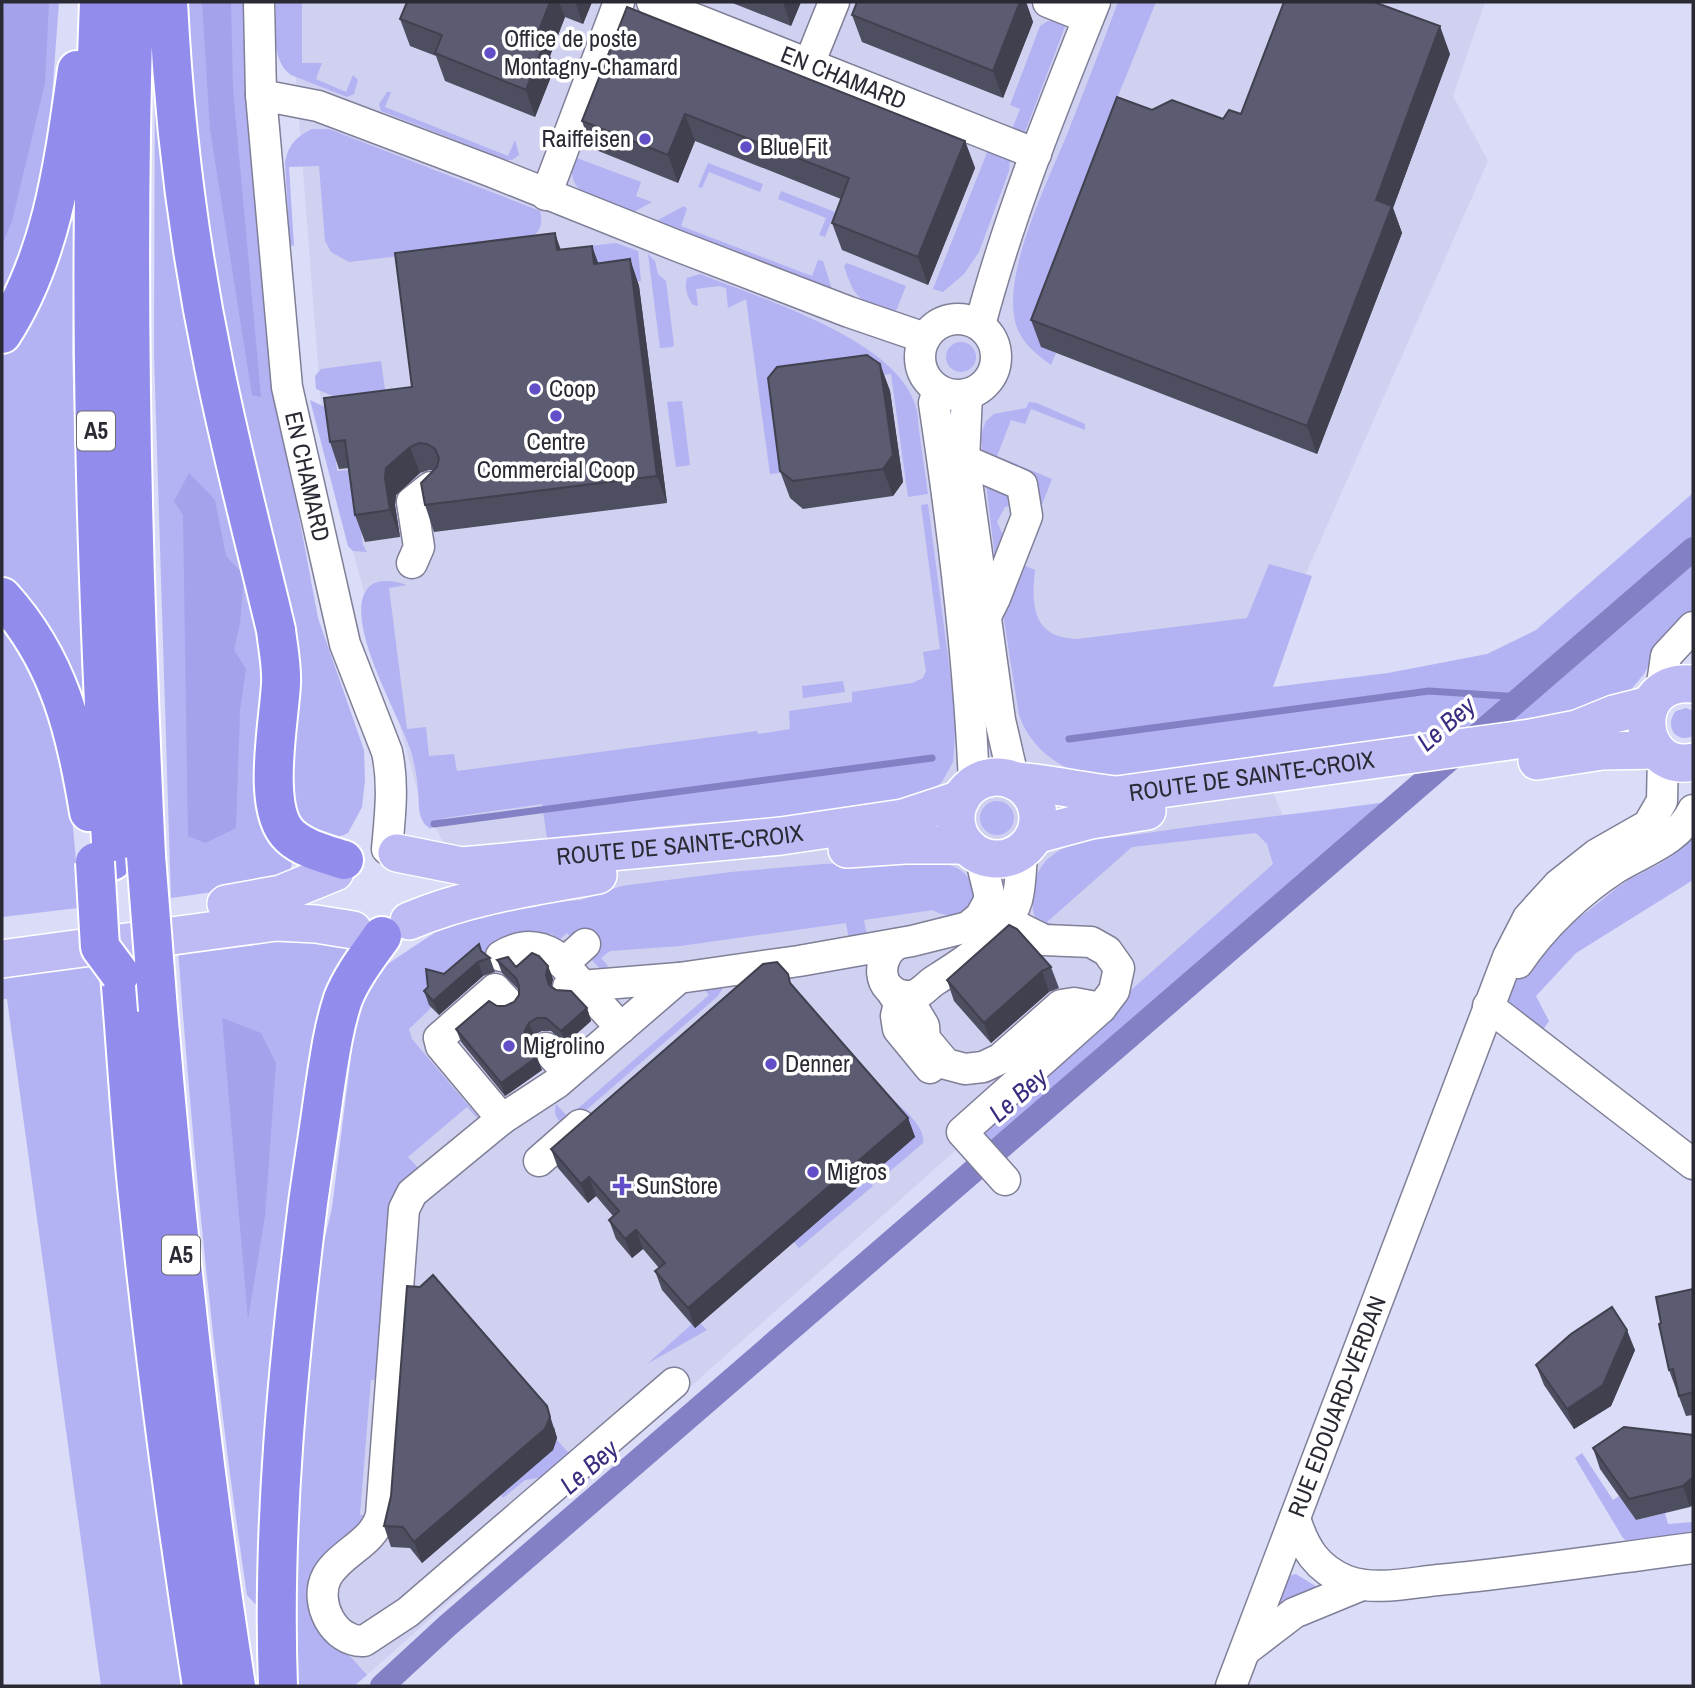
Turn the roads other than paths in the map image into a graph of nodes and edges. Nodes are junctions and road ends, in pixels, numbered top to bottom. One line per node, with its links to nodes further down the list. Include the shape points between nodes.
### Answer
1 (87, 2): 16 (highway, via 60,186 41,254)
2 (99, 2): 34 (highway, A5, via 96,457 105,720)
3 (134, 2): 34 (highway, A5, via 131,473)
4 (168, 2): 35 (highway, via 176,122 202,305 280,659 274,799 290,836)
5 (259, 2): 12 (street, EN CHAMARD)
6 (619, 2): 14 (street)
7 (652, 2): 11 (street, EN CHAMARD)
8 (834, 2): 11 (street)
9 (1048, 2): 10 (street)
10 (1091, 10): 13 (street)
11 (809, 64): 13 (street, EN CHAMARD)
12 (261, 95): 14 (street, via 318,106); 33 (street, EN CHAMARD, via 287,387 345,644 390,765)
13 (1037, 154): 15 (street)
14 (546, 195): 17 (street)
15 (980, 325): 17 (street, via 949,320); 19 (street, via 995,344 995,369 979,390)
16 (2, 334)
17 (925, 338): 18 (street, via 921,367)
18 (938, 390): 19 (street); 29 (street, via 934,403 972,723)
19 (967, 394): 20 (street)
20 (964, 460): 24 (street); 24 (street, via 1022,485 1027,516)
21 (431, 487): 22 (street, via 412,502 419,547)
22 (412, 563)
23 (2, 597): 34 (highway, via 32,634 56,681 82,769)
24 (985, 619): 28 (street)
25 (1693, 626): 26 (street, via 1666,656)
26 (1668, 694): 27 (main road, via 1646,724 1651,742); 28 (main road, ROUTE DE SAINTE-CROIX, via 1577,729 1531,738 1117,795)
27 (1671, 756): 31 (main road, ROUTE DE SAINTE-CROIX, via 1602,751 1211,801 1091,820); 49 (street, via 1661,801 1648,825 1597,854 1558,885 1528,918)
28 (1014, 781): 29 (main road, via 987,778); 31 (main road, via 1033,798 1037,810 1038,823)
29 (968, 792): 32 (main road, via 957,810 956,823); 33 (main road, ROUTE DE SAINTE-CROIX, via 903,818 767,838 462,866)
30 (1693, 810): 49 (street, via 1665,841 1615,869 1573,901 1526,951)
31 (1028, 843): 32 (main road, via 1009,858 994,859); 36 (street)
32 (973, 850): 37 (street, via 989,901); 38 (main road, ROUTE DE SAINTE-CROIX, via 905,845 615,872 480,896)
33 (392, 851): 35 (main road, ROUTE DE SAINTE-CROIX, via 364,849); 38 (main road, via 406,860 418,878 419,901)
34 (118, 860): 52 (highway, A5, bridge); 52 (highway, A5, via 120,974)
35 (340, 866): 38 (main road, via 331,894 337,915); 39 (main road, ROUTE DE SAINTE-CROIX, via 269,898)
36 (1010, 921): 37 (street); 46 (street); 50 (street, via 1044,940 1091,942 1107,951 1117,962 1119,974 1114,991)
37 (968, 927): 40 (street)
38 (381, 929): 42 (main road, via 276,922); 70 (highway, via 349,984 333,1037 298,1288 280,1492)
39 (2, 934)
40 (904, 942): 43 (street); 46 (street, via 921,944 932,955 936,967); 47 (street, via 890,948 882,962 883,978)
41 (501, 956): 44 (street, via 515,948 535,946)
42 (2, 959)
43 (759, 967): 45 (street); 48 (street)
44 (572, 969): 45 (street); 53 (street); 58 (street, via 537,952 501,995 439,1038)
45 (679, 978): 53 (street)
46 (933, 981): 47 (street, via 923,991)
47 (898, 993): 50 (street, via 924,1026 925,1039 946,1063 957,1068 980,1068 1000,1059 1062,1005); 56 (street, via 898,1029 938,1076 965,1084)
48 (717, 1004)
49 (1488, 1006): 60 (street); 64 (street, RUE EDOUARD-VERDAN)
50 (1101, 1008): 56 (street)
51 (436, 1012): 58 (street, via 421,1031 426,1046)
52 (141, 1013): 63 (highway, A5, via 186,1304)
53 (621, 1028): 55 (street)
54 (546, 1048): 55 (street)
55 (568, 1073): 58 (street)
56 (1020, 1079): 61 (street, via 965,1135)
57 (602, 1105): 59 (street)
58 (497, 1123): 62 (street, via 406,1203 382,1515 372,1533 326,1578 322,1599 332,1623 349,1639 364,1641 408,1612)
59 (539, 1161)
60 (1693, 1164)
61 (1005, 1180)
62 (674, 1383)
63 (192, 1502): 68 (highway, A5); 69 (highway, A5)
64 (1295, 1518): 66 (street, RUE EDOUARD-VERDAN, via 1315,1560 1339,1577); 67 (street)
65 (1693, 1548): 66 (street, RUE EDOUARD-VERDAN)
66 (1362, 1585): 67 (street, via 1294,1613)
67 (1244, 1652): 71 (street)
68 (202, 1686)
69 (236, 1686)
70 (278, 1686)
71 (1231, 1686)

